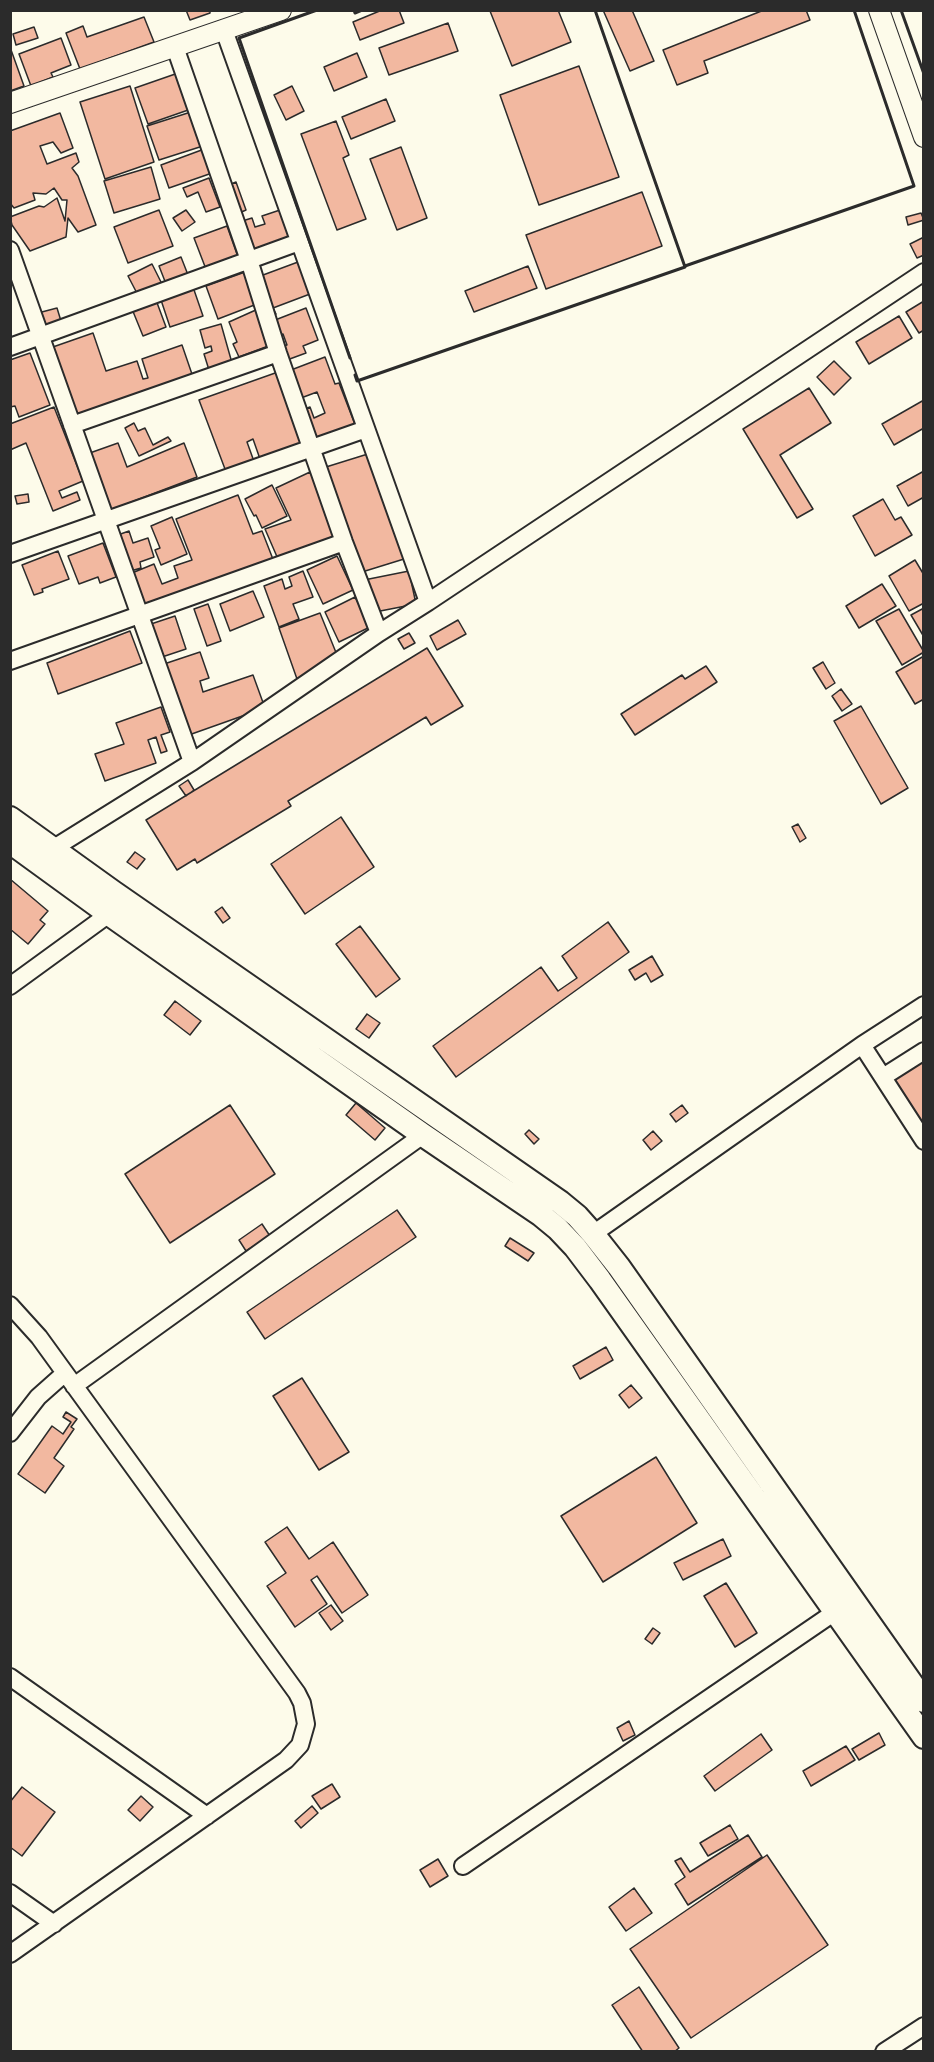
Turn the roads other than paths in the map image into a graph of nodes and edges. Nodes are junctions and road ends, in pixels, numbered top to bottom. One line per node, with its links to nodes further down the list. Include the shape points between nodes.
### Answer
1 (281, 10): 3 (street)
2 (879, 10): 6 (street)
3 (224, 30): 4 (street); 7 (street)
4 (175, 47): 5 (street); 9 (street)
5 (10, 103)
6 (924, 137)
7 (299, 242): 9 (street); 15 (street)
8 (10, 250): 11 (street)
9 (249, 260): 11 (street); 13 (street)
10 (924, 272): 20 (street)
11 (41, 337): 12 (street); 14 (street)
12 (10, 347)
13 (278, 353): 14 (street); 16 (street)
14 (72, 425): 17 (street)
15 (366, 429): 16 (street); 20 (street)
16 (312, 449): 17 (street); 18 (street)
17 (106, 521): 19 (street); 21 (street)
18 (344, 542): 21 (street); 22 (street)
19 (10, 554)
20 (428, 602): 22 (street)
21 (138, 614): 23 (street); 24 (street)
22 (379, 633): 24 (street)
23 (10, 661)
24 (192, 762): 26 (street)
25 (11, 827): 26 (main road)
26 (44, 854): 27 (main road); 35 (main road, via 560,1202)
27 (109, 914): 28 (street); 33 (main road)
28 (10, 986)
29 (924, 1005): 30 (street)
30 (862, 1045): 32 (street); 35 (street)
31 (924, 1051): 32 (street)
32 (883, 1077): 34 (street)
33 (423, 1135): 37 (street); 39 (main road, via 541,1215 575,1247)
34 (924, 1141)
35 (593, 1234): 41 (main road)
36 (10, 1305): 37 (street)
37 (70, 1380): 38 (street, via 38,1397); 43 (street, via 302,1703 306,1724 294,1753)
38 (10, 1433)
39 (835, 1612): 42 (main road); 44 (street)
40 (10, 1677): 43 (street)
41 (924, 1701)
42 (924, 1737)
43 (207, 1816): 46 (street)
44 (463, 1866)
45 (10, 1893): 46 (street)
46 (54, 1924): 47 (street)
47 (10, 1954)
48 (924, 2026): 49 (street)
49 (884, 2052)

